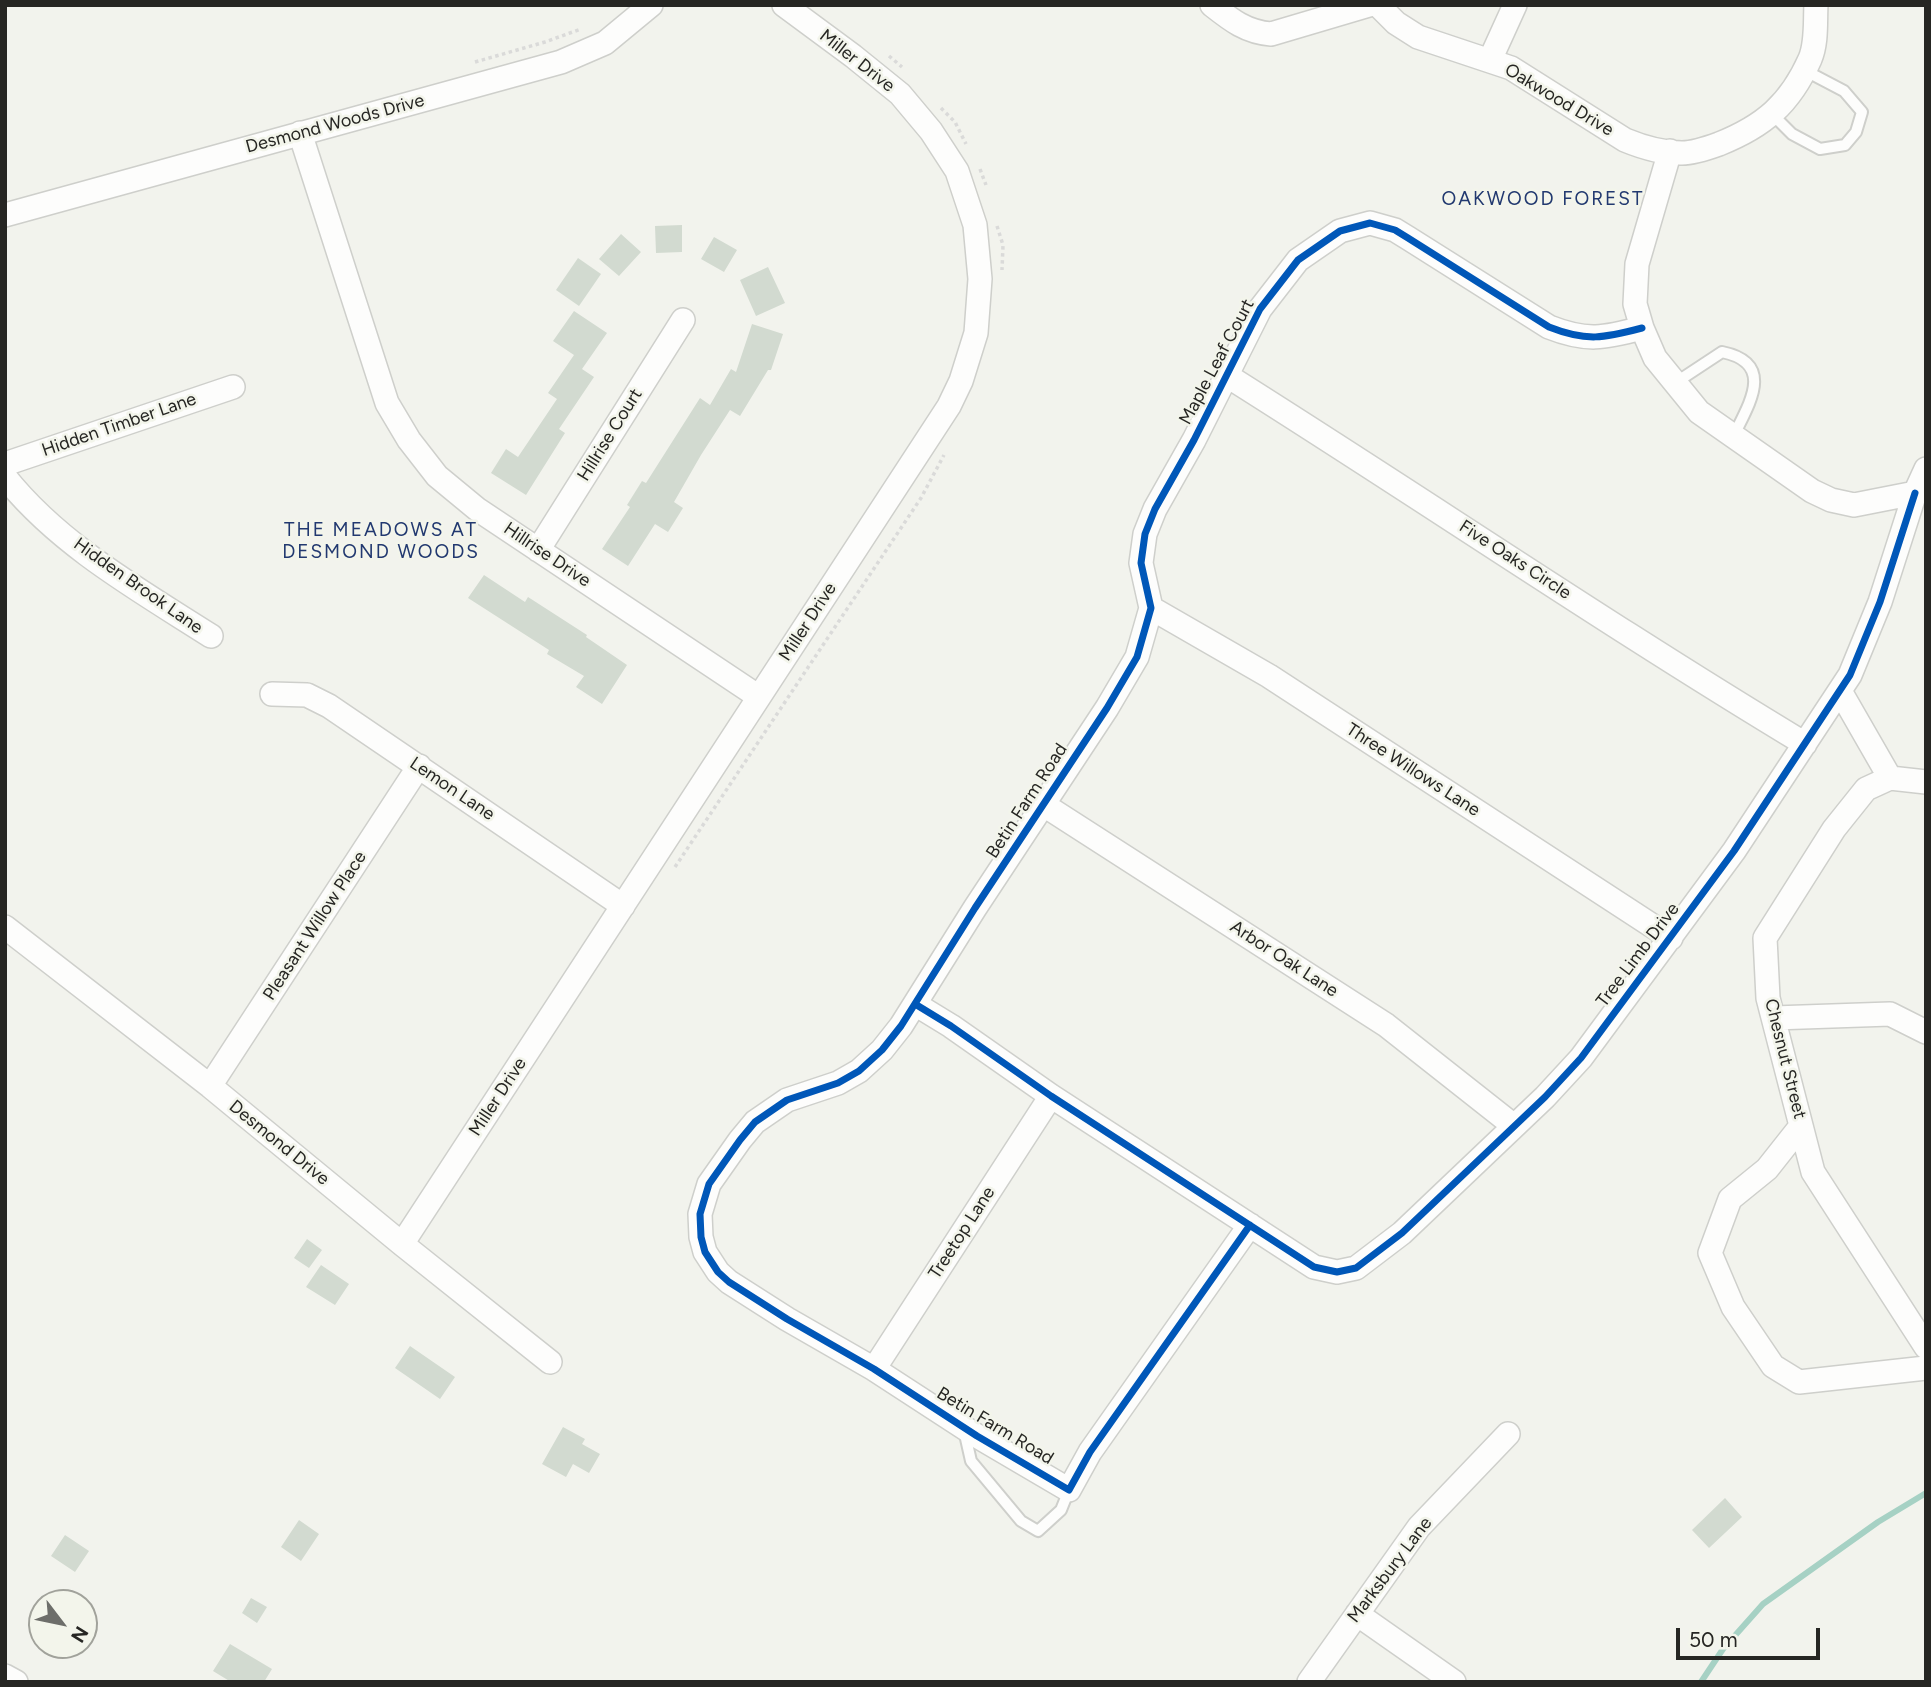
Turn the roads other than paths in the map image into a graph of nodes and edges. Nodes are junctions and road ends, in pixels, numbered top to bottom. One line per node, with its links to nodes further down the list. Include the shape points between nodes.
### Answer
1 (651, 5): 11 (street, Desmond Woods Drive, via 605,43 561,62)
2 (784, 5): 29 (street, Miller Drive, via 900,94 931,131 957,171 975,225 980,279 976,333 949,406)
3 (1212, 5): 4 (street, via 1237,25 1271,34)
4 (1369, 5)
5 (1378, 5): 8 (street, Oakwood Drive, via 1418,37)
6 (1515, 5): 8 (street)
7 (1816, 5): 9 (street, Oakwood Drive, via 1811,57)
8 (1490, 60): 12 (street, Oakwood Drive, via 1558,96 1609,132 1641,146)
9 (1804, 70): 10 (street, Oakwood Drive, via 1783,105); 10 (lane, via 1844,91 1862,112 1856,132 1846,145 1820,149 1792,134)
10 (1772, 114): 12 (street, Oakwood Drive, via 1745,133 1707,148)
11 (300, 133): 13 (street, Desmond Woods Drive); 24 (street, Hillrise Drive, via 387,403 408,440 437,476)
12 (1670, 151): 15 (street, via 1637,264 1635,304)
13 (5, 215)
14 (683, 320): 24 (street, Hillrise Court)
15 (1642, 328): 16 (street, Maple Leaf Court, via 1605,338 1549,327 1423,246 1395,230 1370,223 1340,231 1298,260 1260,309); 17 (street, via 1655,358)
16 (1226, 374): 25 (street, Maple Leaf Court, via 1145,534 1141,563); 30 (street, Five Oaks Circle, via 1693,677)
17 (1675, 383): 19 (street, via 1699,412); 19 (lane, via 1722,352 1746,362 1755,390)
18 (233, 387): 20 (street, Hidden Timber Lane)
19 (1734, 435): 23 (street, via 1831,500 1854,505)
20 (5, 464)
21 (1926, 469): 23 (street)
22 (5, 477): 26 (street, Hidden Brook Lane, via 24,501 99,564)
23 (1915, 492): 27 (street, Tree Limb Drive, via 1880,602)
24 (538, 550): 29 (street, Hillrise Drive)
25 (1151, 608): 34 (street, Betin Farm Road, via 1137,657); 37 (street, Three Willows Lane, via 1269,676)
26 (211, 636)
27 (1840, 691): 30 (street, Tree Limb Drive); 32 (street)
28 (272, 694): 31 (street, Lemon Lane, via 307,695)
29 (759, 697): 35 (street, Miller Drive)
30 (1805, 744): 37 (street, Tree Limb Drive)
31 (419, 766): 35 (street, Lemon Lane); 41 (street, Pleasant Willow Place)
32 (1890, 778): 33 (street); 39 (street, Chesnut Street, via 1866,789 1834,829 1765,938 1768,998)
33 (1926, 782)
34 (1044, 806): 38 (street, Betin Farm Road); 43 (street, Arbor Oak Lane, via 1386,1025)
35 (623, 906): 46 (street, Miller Drive)
36 (5, 927): 41 (street, Desmond Drive)
37 (1671, 938): 43 (street, Tree Limb Drive, via 1581,1058)
38 (915, 1004): 42 (street); 50 (street, Betin Farm Road, via 882,1051 859,1071 787,1100 755,1122 709,1184 700,1214 705,1252 729,1282)
39 (1774, 1018): 40 (street, via 1890,1014); 44 (street, Chesnut Street)
40 (1926, 1032)
41 (210, 1086): 46 (street, Desmond Drive)
42 (1051, 1096): 45 (street); 50 (street, Treetop Lane)
43 (1514, 1126): 45 (street, Tree Limb Drive, via 1402,1233 1356,1268 1338,1272 1314,1267)
44 (1801, 1126): 47 (street, Chesnut Street, via 1813,1172); 49 (street, via 1767,1169 1730,1199 1710,1253 1733,1307 1773,1366 1799,1382)
45 (1250, 1226): 53 (street, via 1090,1452)
46 (402, 1244): 48 (street, Desmond Drive)
47 (1926, 1347)
48 (550, 1362)
49 (1926, 1368)
50 (874, 1369): 51 (street, Betin Farm Road)
51 (963, 1427): 53 (street, Betin Farm Road); 53 (lane, via 971,1461 1021,1521 1038,1531 1060,1510)
52 (1508, 1434): 54 (street, Marksbury Lane, via 1419,1527)
53 (1069, 1490)
54 (1357, 1614): 57 (street, Marksbury Lane); 58 (street)
55 (5, 1676): 56 (street)
56 (16, 1682)
57 (1309, 1682)
58 (1454, 1682)

